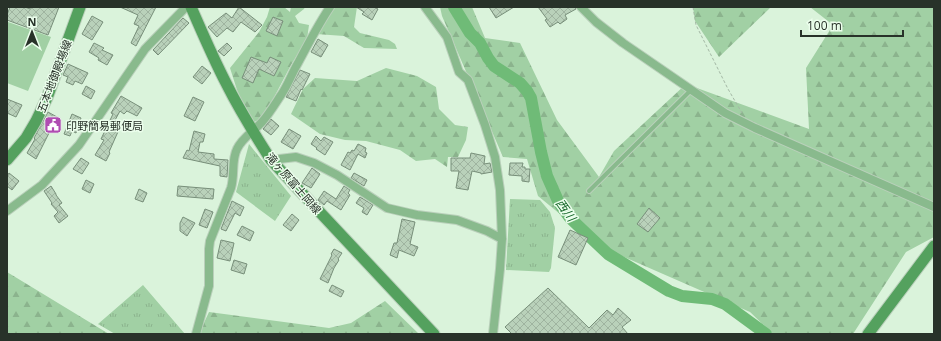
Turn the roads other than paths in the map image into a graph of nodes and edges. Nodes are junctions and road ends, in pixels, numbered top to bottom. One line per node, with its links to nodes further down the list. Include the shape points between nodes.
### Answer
1 (80, 7): 9 (main road, 五本地御殿場線, via 47,98 26,138)
2 (186, 7): 13 (street, via 145,48 79,145 42,185)
3 (191, 7): 8 (main road, 滝ヶ原富士岡線, via 225,81)
4 (330, 7): 8 (street, via 298,61 283,93)
5 (425, 7): 14 (street, via 446,37 459,72 468,80 486,125 499,183)
6 (581, 7): 7 (street, via 623,43)
7 (691, 90): 11 (lane); 12 (street, via 724,112 762,132)
8 (253, 132): 10 (main road, 滝ヶ原富士岡線); 16 (street, via 241,142 235,153 231,188 210,241 209,286)
9 (7, 160)
10 (271, 160): 14 (street, via 296,157 314,162 388,208 457,220 487,231); 17 (main road, 滝ヶ原富士岡線)
11 (589, 191)
12 (934, 207)
13 (7, 211)
14 (502, 240): 18 (street)
15 (934, 246): 19 (main road)
16 (196, 334)
17 (434, 334)
18 (493, 334)
19 (868, 334)

